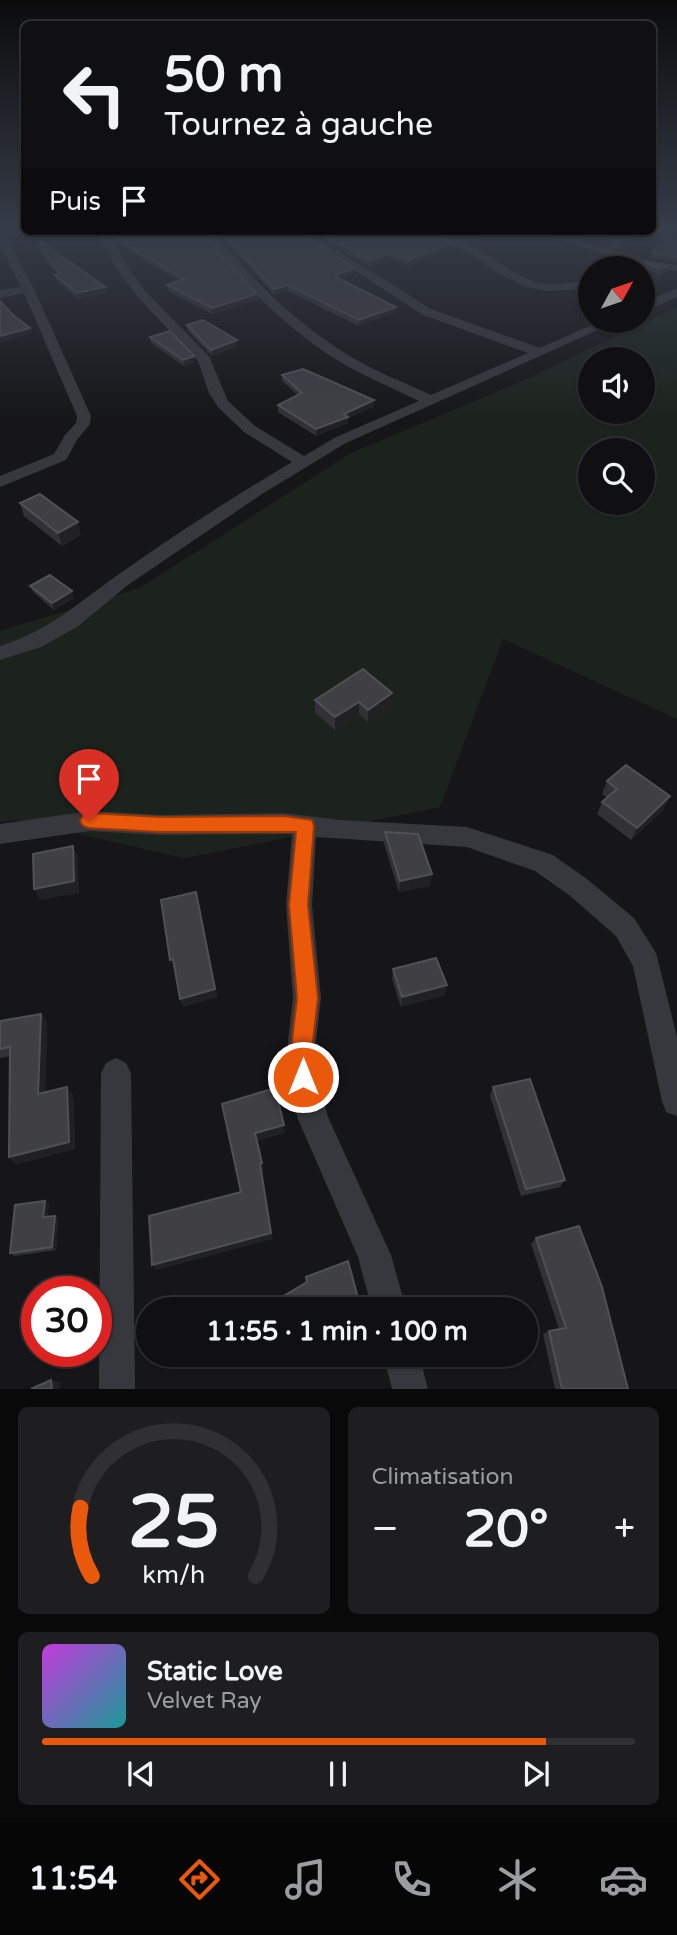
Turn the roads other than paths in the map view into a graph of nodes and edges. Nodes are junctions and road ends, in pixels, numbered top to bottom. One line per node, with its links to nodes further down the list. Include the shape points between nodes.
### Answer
1 (18, 291): 7 (street)
2 (29, 291): 13 (street, via 84,416 83,424 60,457)
3 (140, 291): 12 (street, via 204,359 223,405)
4 (262, 291): 11 (street, via 328,348)
5 (394, 291): 10 (street, via 427,312)
6 (677, 292): 8 (street)
7 (0, 294)
8 (655, 302)
9 (587, 333): 10 (street)
10 (539, 352): 11 (street)
11 (429, 400): 12 (street)
12 (303, 462): 14 (street, via 121,581 71,622 34,642)
13 (0, 482)
14 (0, 653)
15 (305, 826): 16 (street, via 89,821); 18 (street, via 467,837 544,863 578,887 625,927 646,962); 19 (street, via 299,905 307,998 303,1077 313,1119 374,1255)
16 (0, 834)
17 (116, 1073): 21 (street)
18 (677, 1101)
19 (386, 1297)
20 (404, 1367): 22 (street)
21 (117, 1389)
22 (410, 1389)

